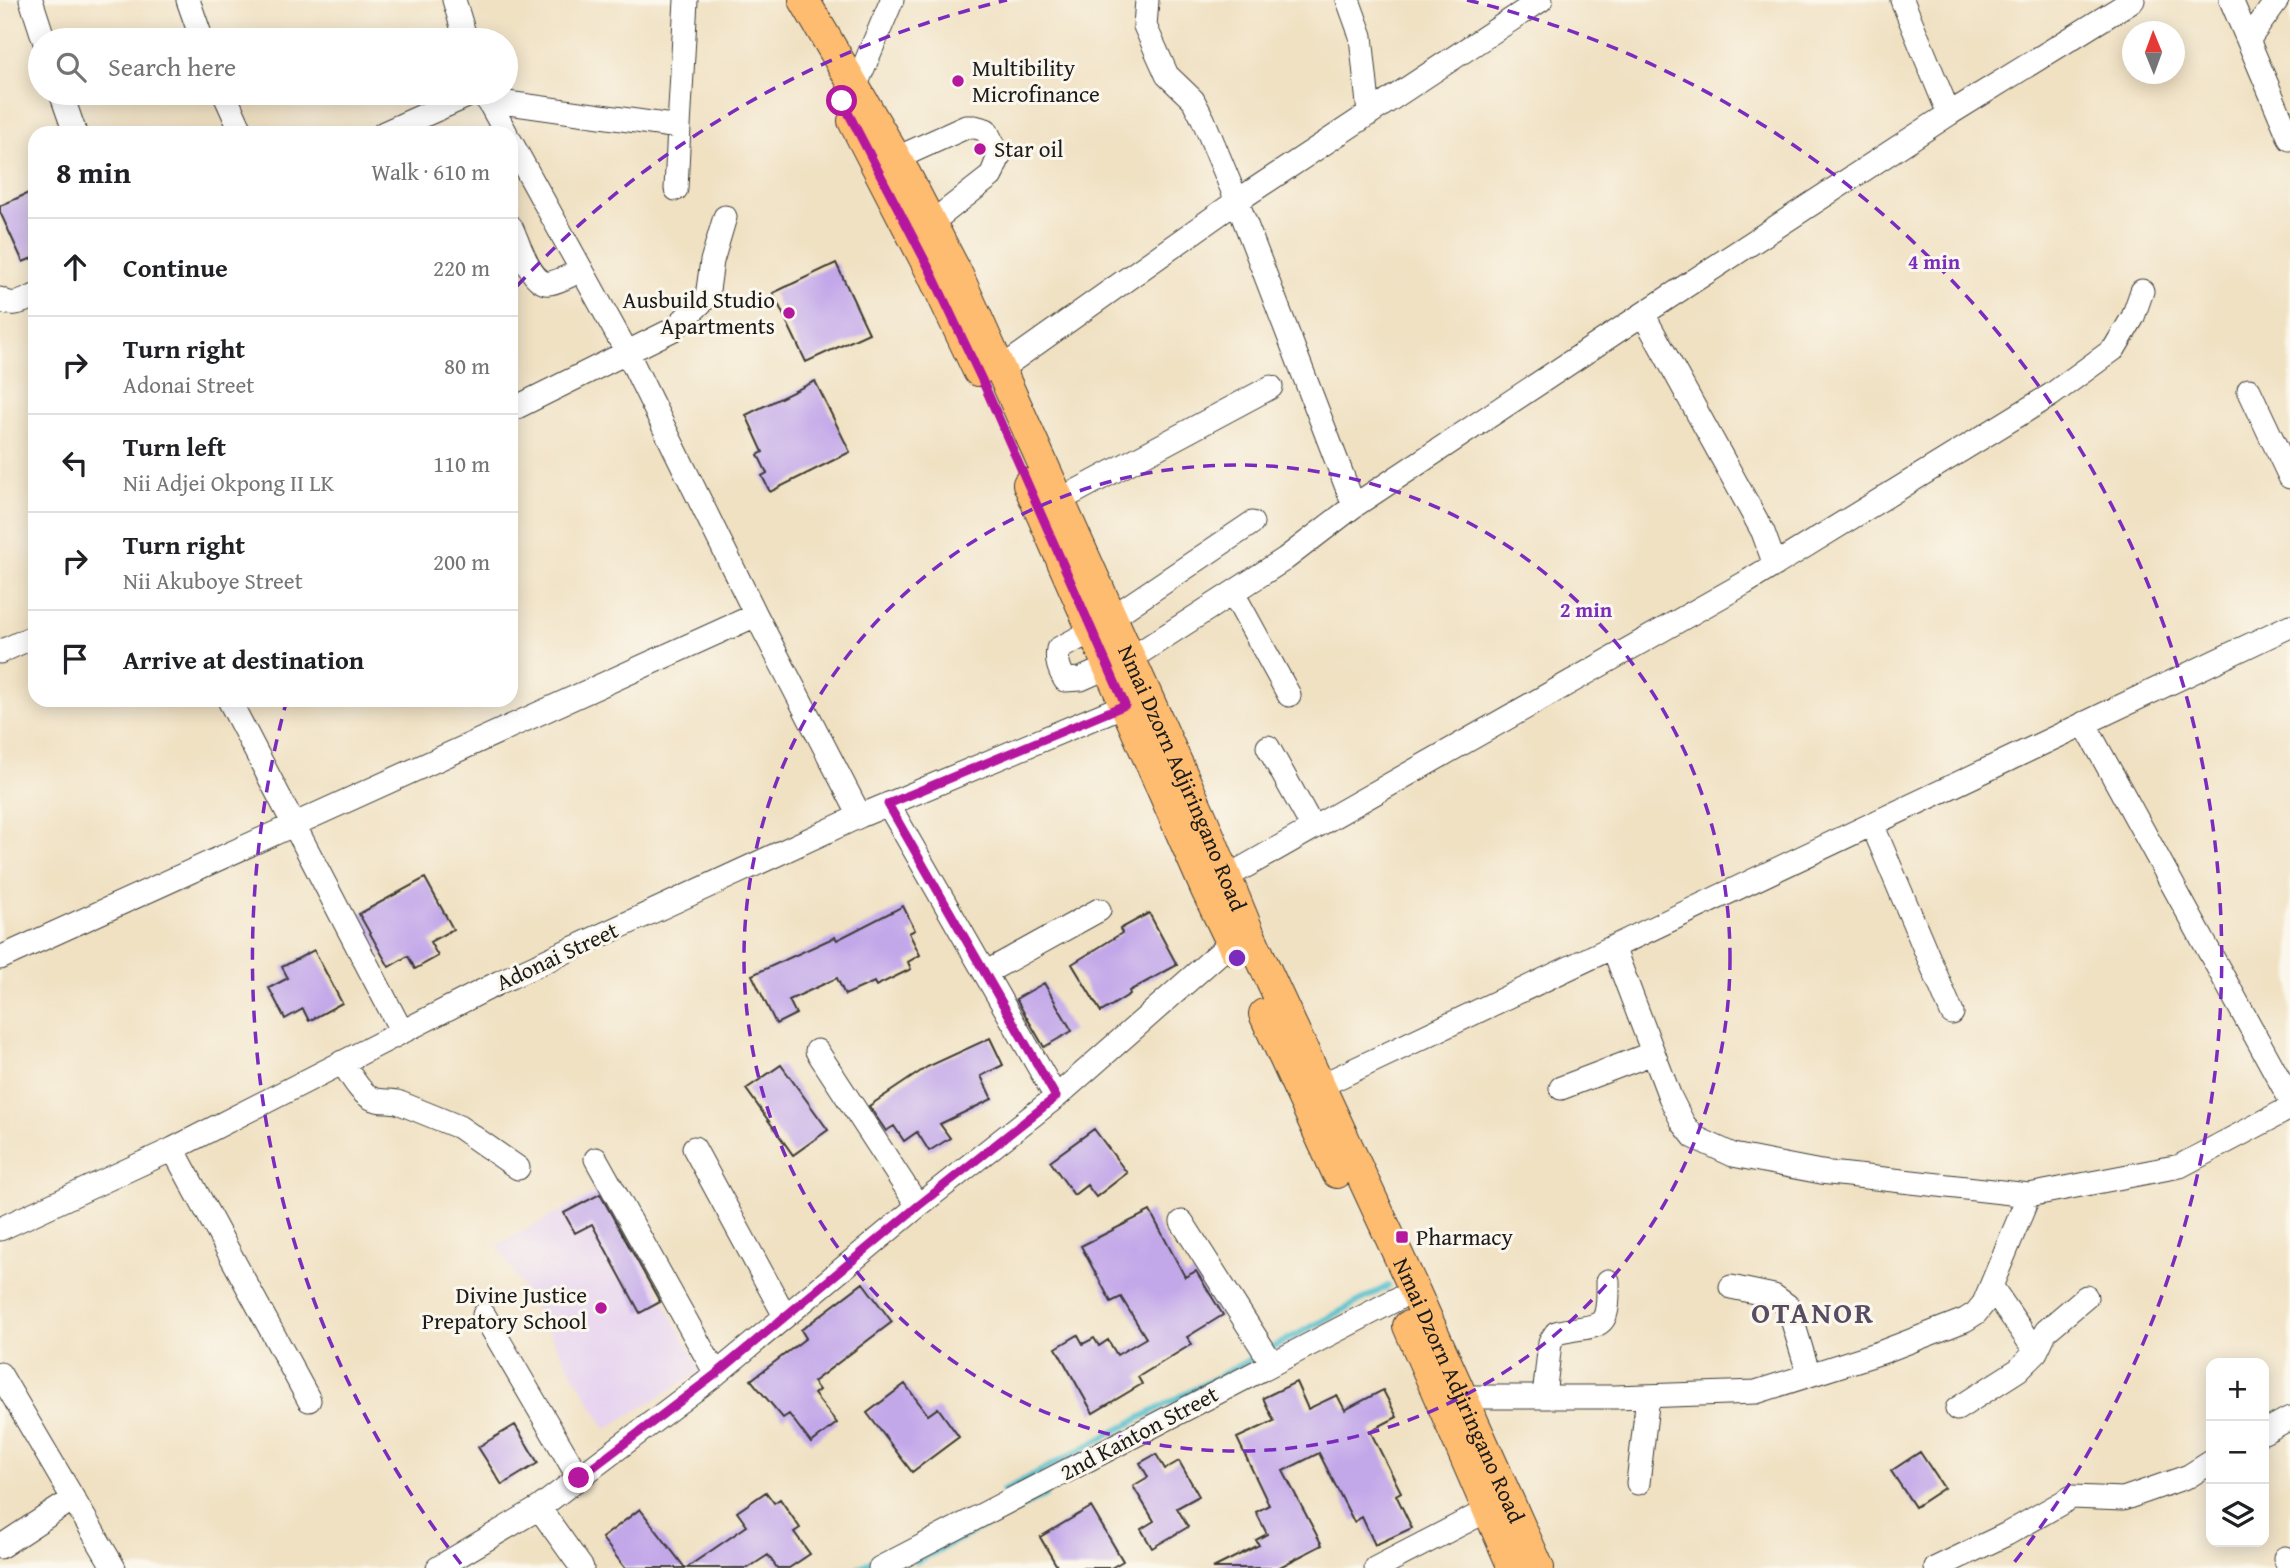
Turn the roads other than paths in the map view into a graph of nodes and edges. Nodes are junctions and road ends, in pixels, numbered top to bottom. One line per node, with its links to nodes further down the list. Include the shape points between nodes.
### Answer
1 (31, 0): 15 (street)
2 (188, 0): 16 (street)
3 (454, 0): 17 (street)
4 (686, 0): 31 (street)
5 (782, 0): 57 (main road, Nmai Dzorn Adjiringano Road, via 842,101 931,272)
6 (804, 0): 19 (main road, Nmai Dzorn Adjiringano Road)
7 (892, 0): 19 (street)
8 (1147, 0): 36 (street, via 1145,26 1167,75 1193,100 1203,119)
9 (1348, 0): 25 (street, via 1362,36)
10 (1541, 0): 25 (street)
11 (1902, 0): 26 (street)
12 (2133, 0): 26 (street)
13 (2231, 0): 18 (street)
14 (2277, 0): 18 (street)
15 (40, 28)
16 (198, 28)
17 (462, 28)
18 (2249, 39): 32 (street)
19 (856, 85): 34 (main road, Nmai Dzorn Adjiringano Road)
20 (518, 101): 31 (street)
21 (65, 105): 27 (street)
22 (229, 105): 28 (street)
23 (456, 105): 29 (street)
24 (488, 105): 30 (street)
25 (1369, 114): 36 (street)
26 (1949, 114): 44 (street)
27 (73, 126)
28 (239, 126)
29 (402, 126)
30 (502, 126)
31 (679, 127): 35 (street)
32 (2290, 139)
33 (518, 155): 40 (street)
34 (897, 158): 38 (main road, Nmai Dzorn Adjiringano Road); 38 (street, via 966,127 986,131 999,156 991,176)
35 (677, 189)
36 (1237, 201): 46 (street); 52 (street)
37 (725, 217): 45 (street, via 707,297 674,329)
38 (931, 223): 46 (main road, Nmai Dzorn Adjiringano Road)
39 (518, 242): 40 (street, via 533,275 542,283)
40 (582, 270): 45 (street)
41 (2142, 291): 54 (street, via 2114,349 2051,395)
42 (0, 299): 43 (street, via 5,303)
43 (28, 299)
44 (1643, 314): 52 (street); 54 (street, via 1763,532)
45 (628, 354): 49 (street); 56 (street)
46 (999, 370): 51 (main road, Nmai Dzorn Adjiringano Road)
47 (1271, 387): 51 (street)
48 (2249, 390): 50 (street)
49 (518, 407)
50 (2290, 477)
51 (1058, 501): 57 (main road, Nmai Dzorn Adjiringano Road)
52 (1354, 506): 55 (street)
53 (1252, 523): 57 (street)
54 (1775, 565): 72 (street)
55 (1233, 593): 61 (street); 62 (street)
56 (755, 615): 68 (street); 69 (street)
57 (1102, 624): 61 (main road, Nmai Dzorn Adjiringano Road); 61 (street, via 1058,649 1059,668 1065,680 1073,681)
58 (2290, 626): 65 (street)
59 (28, 639): 60 (street)
60 (0, 652)
61 (1119, 663): 63 (main road, Nmai Dzorn Adjiringano Road); 71 (main road, Nmai Dzorn Adjiringano Road)
62 (1289, 695)
63 (1125, 705): 67 (street, Adonai Street); 71 (main road, Nmai Dzorn Adjiringano Road)
64 (233, 707): 69 (street)
65 (2084, 723): 70 (street); 87 (street)
66 (1268, 747): 72 (street)
67 (888, 804): 68 (street, Adonai Street); 78 (street)
68 (860, 816): 80 (street, Adonai Street)
69 (295, 824): 77 (street); 80 (street)
70 (1872, 824): 76 (street); 79 (street)
71 (1192, 825): 73 (main road, Nmai Dzorn Adjiringano Road); 75 (main road, Nmai Dzorn Adjiringano Road)
72 (1313, 828): 73 (street)
73 (1225, 878): 84 (main road, Nmai Dzorn Adjiringano Road)
74 (1099, 909): 78 (street)
75 (1232, 942): 86 (street); 101 (main road, Nmai Dzorn Adjiringano Road)
76 (1613, 947): 82 (street); 84 (street)
77 (0, 958)
78 (985, 973): 86 (street)
79 (1952, 1013)
80 (402, 1032): 83 (street, Adonai Street)
81 (817, 1051): 94 (street)
82 (1653, 1053): 85 (street); 93 (street, via 1688,1130 1733,1155 1821,1172)
83 (342, 1062): 90 (street, Adonai Street); 92 (street, via 367,1096 400,1102 459,1127)
84 (1320, 1086): 110 (main road, Nmai Dzorn Adjiringano Road)
85 (1560, 1088)
86 (1056, 1097): 94 (street)
87 (2290, 1099)
88 (2290, 1108): 93 (street, via 2180,1166)
89 (694, 1148): 103 (street)
90 (173, 1149): 96 (street, Adonai Street); 112 (street)
91 (596, 1159): 107 (street)
92 (518, 1168)
93 (2029, 1195): 98 (street)
94 (918, 1206): 103 (street)
95 (1182, 1222): 105 (street)
96 (0, 1229)
97 (1608, 1281): 111 (street, via 1604,1319 1597,1326 1556,1333 1550,1342)
98 (1991, 1286): 104 (street); 108 (street, via 1984,1303 1965,1320)
99 (1731, 1287): 108 (street, via 1774,1296 1788,1306)
100 (2086, 1297): 104 (street, via 2046,1331)
101 (1397, 1299): 105 (street, 2nd Kanton Street); 121 (main road, Nmai Dzorn Adjiringano Road)
102 (484, 1315): 117 (street)
103 (785, 1316): 107 (street)
104 (2036, 1352): 113 (street, via 2018,1370)
105 (1272, 1363): 123 (street, 2nd Kanton Street)
106 (0, 1374): 119 (street)
107 (716, 1374): 117 (street)
108 (1810, 1375): 109 (street, via 1756,1392)
109 (1648, 1396): 111 (street); 118 (street)
110 (1461, 1397): 111 (street); 130 (main road, Nmai Dzorn Adjiringano Road)
111 (1544, 1397)
112 (309, 1400)
113 (1957, 1409)
114 (2290, 1418): 115 (street)
115 (2269, 1429)
116 (2206, 1465): 131 (street, via 2189,1476 2123,1499 2072,1497)
117 (579, 1478): 120 (street)
118 (1638, 1483)
119 (73, 1499): 122 (street); 124 (street)
120 (539, 1508): 125 (street); 126 (street)
121 (1488, 1510): 128 (street); 129 (main road, Nmai Dzorn Adjiringano Road)
122 (0, 1547)
123 (906, 1562): 127 (street, 2nd Kanton Street)
124 (114, 1568)
125 (438, 1568)
126 (582, 1568)
127 (880, 1568)
128 (1376, 1568)
129 (1513, 1568)
130 (1539, 1568)
131 (1936, 1568)

